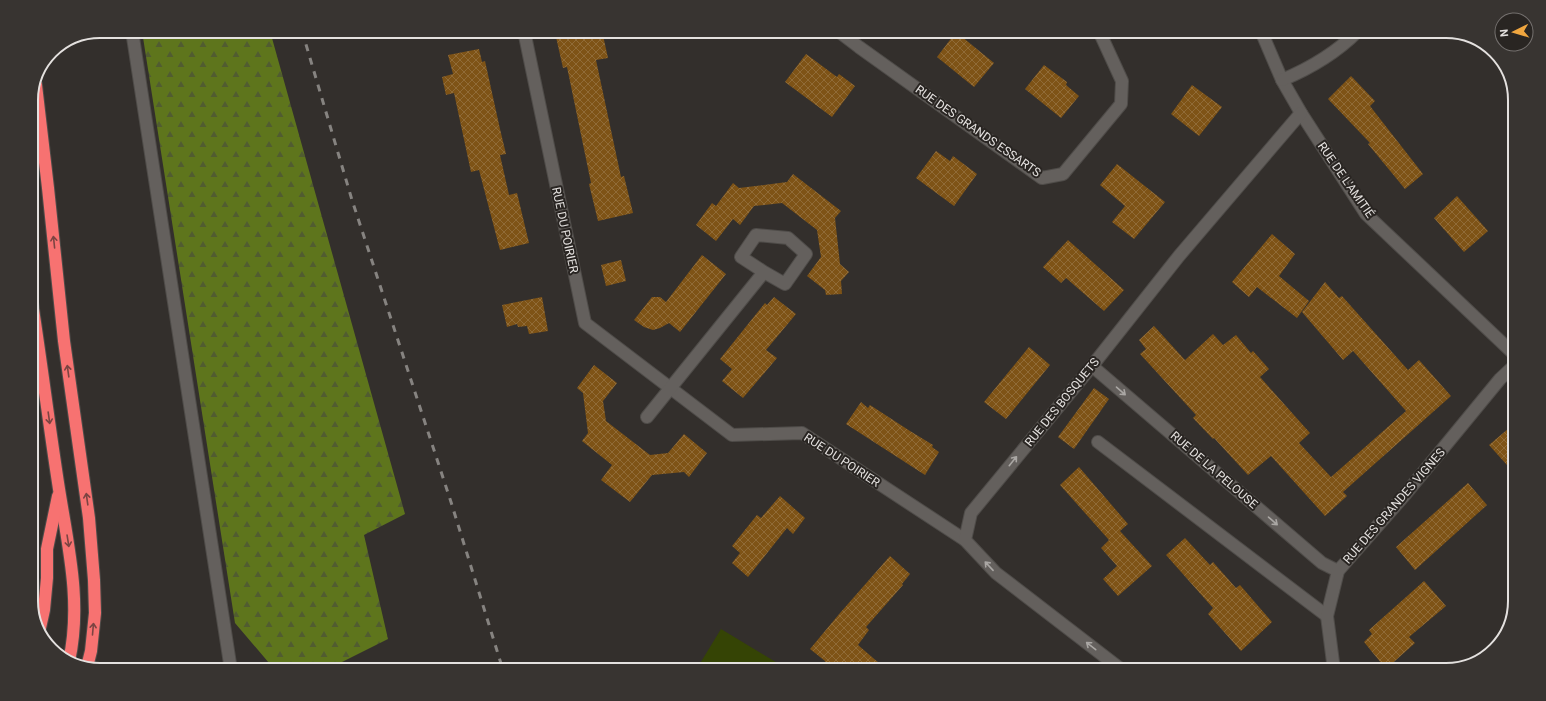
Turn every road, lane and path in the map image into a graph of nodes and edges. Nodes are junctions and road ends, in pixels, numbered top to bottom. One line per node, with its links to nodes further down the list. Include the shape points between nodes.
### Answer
1 (133, 38): 25 (street)
2 (525, 38): 15 (street, RUE DU POIRIER, via 585,323)
3 (848, 38): 4 (street, RUE DES GRANDS ESSARTS, via 1042,178 1063,174 1121,104 1122,81)
4 (1102, 38)
5 (1263, 38): 7 (street, RUE DE L'AMITIÉ)
6 (1351, 38): 7 (street, via 1305,70)
7 (1282, 80): 9 (street, RUE DE L'AMITIÉ)
8 (38, 102): 24 (highway, one-way to 8, via 95,613 89,518 64,341)
9 (1301, 114): 11 (street, RUE DE L'AMITIÉ, via 1366,214); 13 (street, RUE DES BOSQUETS, via 1179,256)
10 (764, 272): 10 (street, via 785,284 806,254 788,238 756,235 741,257); 15 (street)
11 (1508, 348)
12 (38, 359): 18 (highway, one-way to 18)
13 (1092, 366): 19 (street, RUE DES BOSQUETS, one-way to 13, via 971,513); 20 (street, RUE DE LA PELOUSE, one-way to 20, via 1322,563)
14 (1508, 372): 20 (street, RUE DES GRANDES VIGNES)
15 (671, 388): 16 (street); 19 (street, RUE DU POIRIER, via 732,435 802,433)
16 (647, 417)
17 (1098, 442): 21 (street)
18 (59, 489): 22 (highway, via 47,549 47,578); 23 (highway, one-way to 23, via 75,608)
19 (965, 540): 26 (street, one-way to 19, via 996,572)
20 (1338, 571): 21 (street, RUE DES GRANDES VIGNES)
21 (1328, 616): 27 (street, RUE DES GRANDES VIGNES)
22 (41, 622)
23 (70, 655)
24 (88, 662)
25 (230, 663)
26 (1113, 663)
27 (1333, 663)

